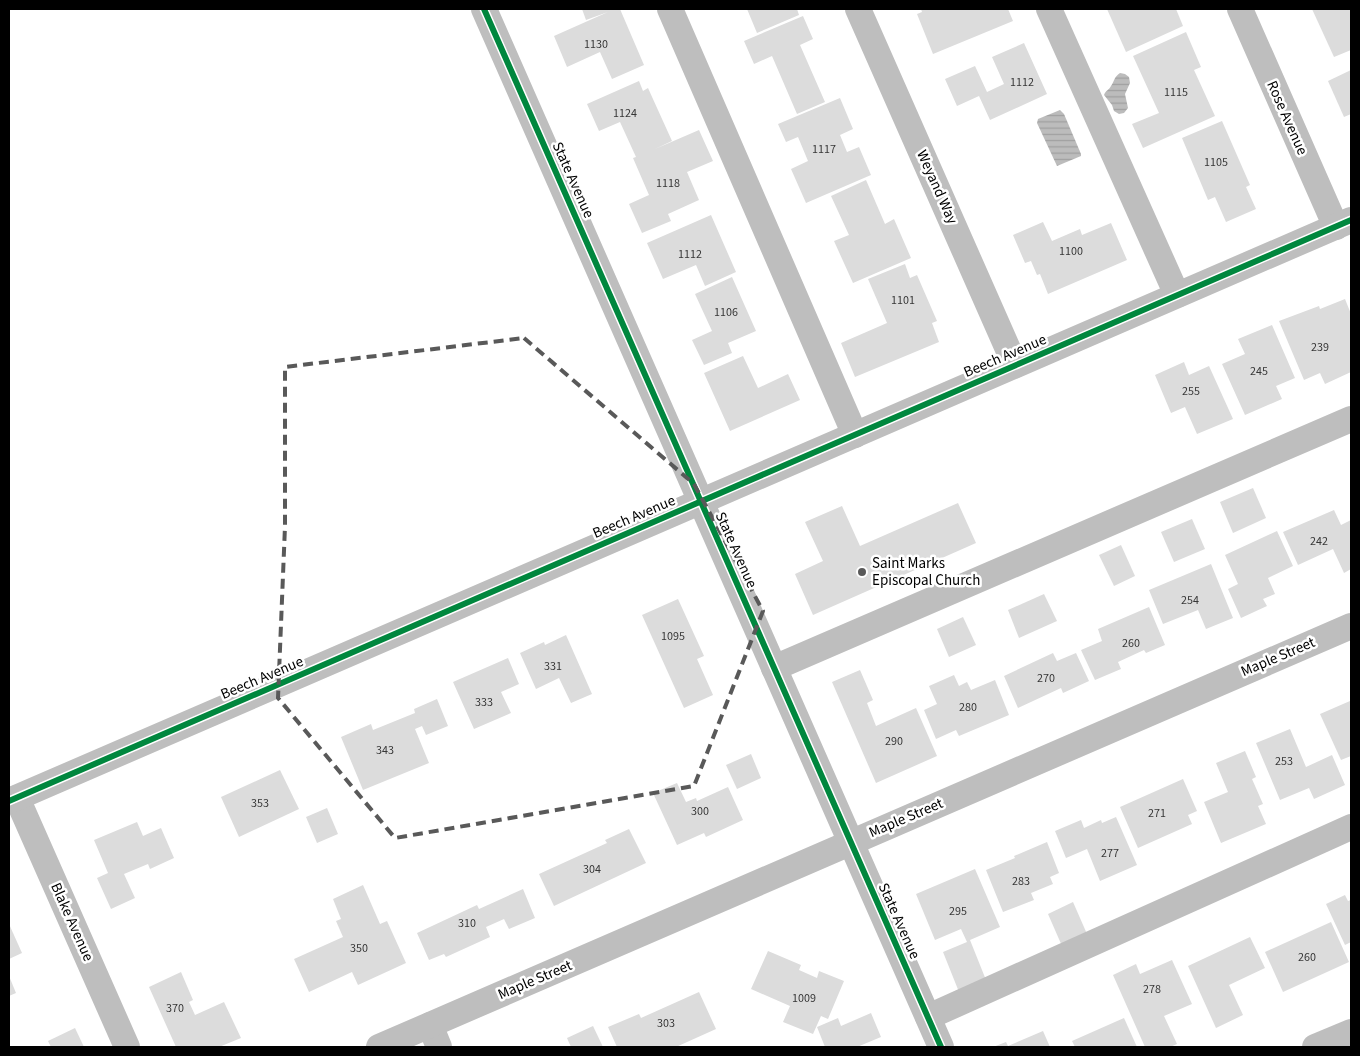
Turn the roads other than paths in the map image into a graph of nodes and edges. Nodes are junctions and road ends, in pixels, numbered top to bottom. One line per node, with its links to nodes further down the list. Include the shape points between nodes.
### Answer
1 (484, 9): 11 (street, State Avenue)
2 (670, 9): 10 (street)
3 (858, 9): 8 (street, Weyand Way)
4 (1049, 9): 7 (street)
5 (1240, 9): 6 (street, Rose Avenue)
6 (1343, 223): 7 (street, Beech Avenue)
7 (1177, 295): 8 (street, Beech Avenue)
8 (1016, 365): 10 (street, Beech Avenue)
9 (1351, 419): 13 (street)
10 (855, 435): 11 (street, Beech Avenue)
11 (701, 502): 13 (street, State Avenue); 14 (street, Beech Avenue)
12 (1351, 626): 16 (street, Maple Street)
13 (774, 668): 16 (street, State Avenue)
14 (13, 800): 20 (street, Blake Avenue)
15 (1351, 827): 17 (street)
16 (851, 842): 17 (street, State Avenue); 19 (street, Maple Street)
17 (928, 1017): 22 (street, State Avenue)
18 (1351, 1032): 23 (street)
19 (434, 1036): 21 (street, Maple Street)
20 (127, 1047)
21 (379, 1047)
22 (941, 1047)
23 (1315, 1047)

